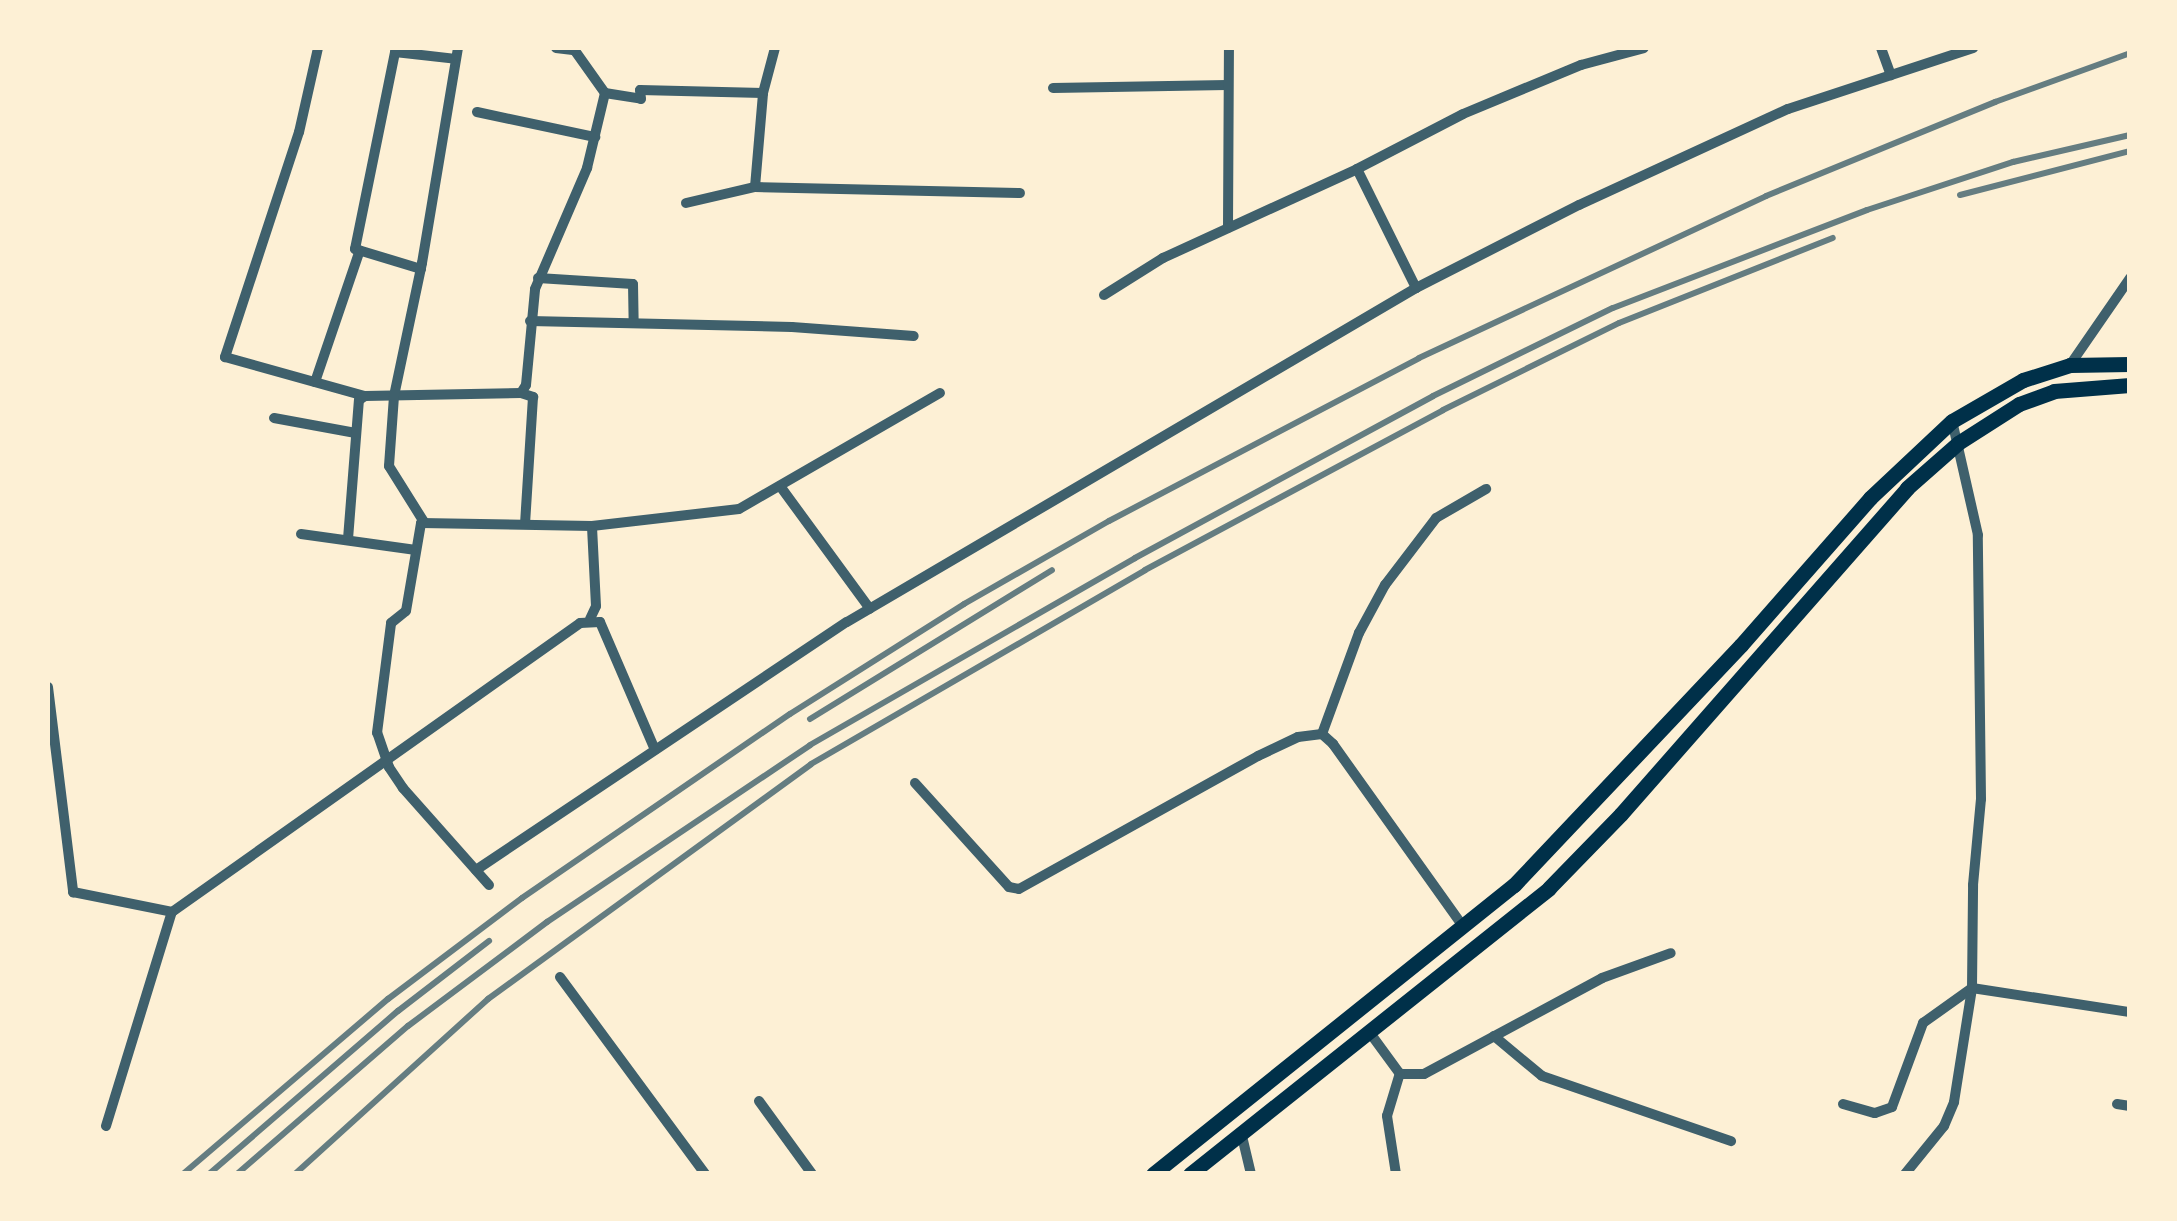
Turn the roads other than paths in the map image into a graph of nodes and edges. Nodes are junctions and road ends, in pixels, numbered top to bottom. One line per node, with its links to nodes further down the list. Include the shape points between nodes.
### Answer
1 (318, 48): 34 (street, via 299,132 225,357)
2 (556, 48): 3 (street)
3 (573, 48): 14 (street)
4 (775, 48): 15 (street)
5 (1228, 48): 12 (street)
6 (1644, 48): 18 (street, via 1581,65 1464,114)
7 (1881, 48): 11 (street)
8 (1973, 48): 11 (street)
9 (432, 52): 10 (street); 23 (street, via 394,52 354,249)
10 (457, 53): 24 (street)
11 (1891, 75): 27 (street, via 1788,109)
12 (1227, 85): 13 (street); 22 (street)
13 (1053, 88)
14 (605, 93): 15 (street, via 641,99 640,90); 17 (street)
15 (763, 93): 19 (street)
16 (477, 112): 17 (street)
17 (596, 137): 25 (street)
18 (1357, 169): 22 (street); 27 (street)
19 (755, 187): 20 (street); 21 (street)
20 (1020, 193)
21 (686, 203)
22 (1228, 228): 28 (street)
23 (360, 250): 24 (street); 34 (street)
24 (421, 269): 39 (street)
25 (538, 278): 29 (street); 30 (street, via 634,284)
26 (2130, 278): 33 (street)
27 (1416, 288): 52 (street)
28 (1104, 295)
29 (530, 321): 30 (street); 36 (street)
30 (634, 323): 31 (street)
31 (914, 336)
32 (2130, 364): 33 (highway)
33 (2070, 366): 41 (highway, via 2023,380)
34 (315, 382): 38 (street)
35 (2130, 385): 43 (highway, via 2054,391)
36 (521, 392): 39 (street); 47 (street, via 533,397)
37 (940, 393): 44 (street)
38 (365, 396): 39 (street); 42 (street, via 358,400)
39 (394, 396): 46 (street, via 389,466)
40 (274, 418): 42 (street)
41 (1952, 421): 43 (street); 54 (highway, via 1870,498)
42 (356, 433): 50 (street)
43 (1958, 443): 55 (highway, via 1907,488); 69 (street, via 1978,535 1981,799)
44 (780, 486): 48 (street, via 738,509); 52 (street)
45 (1486, 489): 57 (street, via 1436,518 1385,585 1359,633)
46 (424, 522): 47 (street); 51 (street)
47 (525, 524): 48 (street)
48 (592, 526): 53 (street, via 596,606)
49 (300, 534): 50 (street)
50 (348, 539): 51 (street)
51 (416, 550): 59 (street, via 406,611 392,623 377,734)
52 (870, 609): 58 (street)
53 (590, 619): 58 (street, via 600,622); 59 (street)
54 (1741, 645): 55 (highway); 62 (highway)
55 (1755, 660): 64 (highway, via 1621,814)
56 (48, 688): 65 (street, via 73,892)
57 (1322, 734): 60 (street, via 1258,756 1019,889 1009,888); 66 (street)
58 (654, 750): 61 (street)
59 (386, 759): 61 (street, via 403,788); 65 (street)
60 (915, 783)
61 (476, 870): 63 (street)
62 (1514, 885): 64 (highway); 66 (highway)
63 (489, 886)
64 (1530, 904): 71 (highway)
65 (172, 912): 78 (street)
66 (1463, 926): 83 (highway)
67 (1670, 953): 72 (street, via 1602,978)
68 (560, 977): 81 (street)
69 (1972, 988): 70 (street); 75 (street, via 1923,1023 1892,1106 1875,1113); 87 (street, via 1954,1102 1944,1126)
70 (2128, 1012)
71 (1370, 1033): 73 (street); 79 (highway)
72 (1494, 1036): 73 (street, via 1424,1074); 80 (street, via 1542,1076)
73 (1400, 1073): 86 (street, via 1386,1116)
74 (758, 1101): 82 (street)
75 (1843, 1104)
76 (2117, 1104): 77 (street)
77 (2130, 1106)
78 (106, 1126)
79 (1241, 1132): 84 (highway); 85 (street)
80 (1731, 1141)
81 (706, 1174)
82 (812, 1174)
83 (1153, 1174)
84 (1190, 1174)
85 (1251, 1174)
86 (1396, 1174)
87 (1905, 1174)

